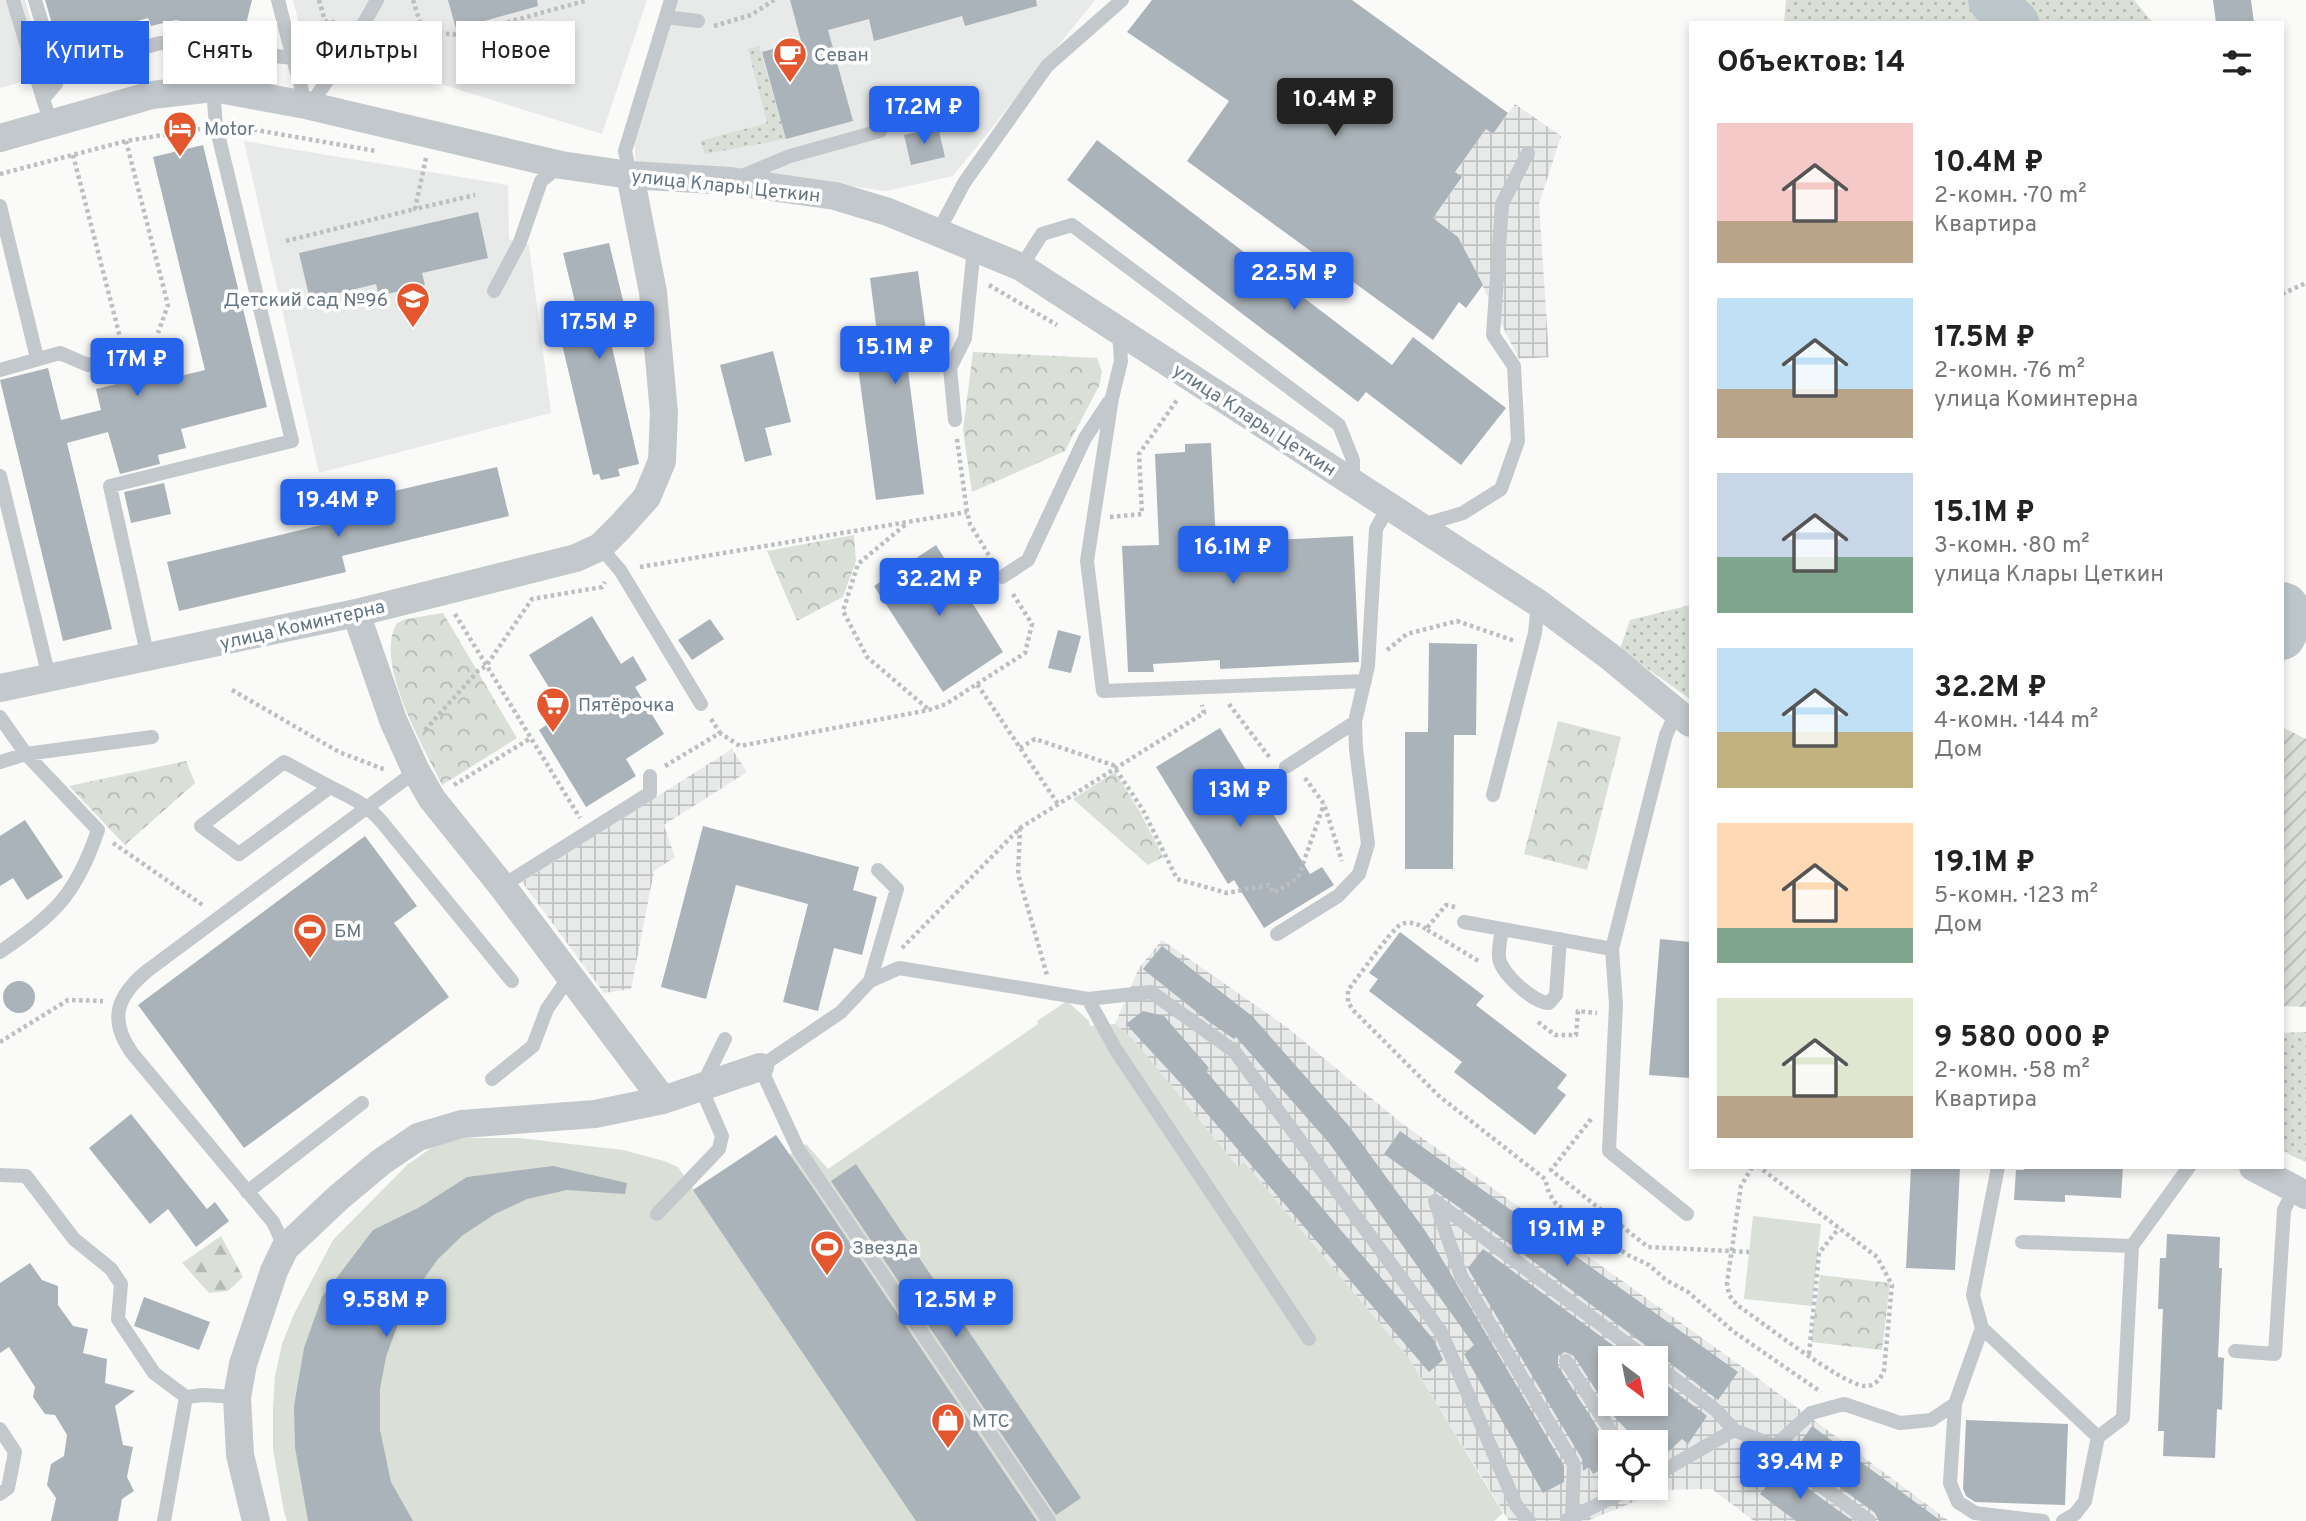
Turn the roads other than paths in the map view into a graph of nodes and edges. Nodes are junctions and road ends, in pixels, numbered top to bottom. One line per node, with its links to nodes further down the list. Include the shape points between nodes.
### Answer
1 (13, 0): 17 (lane)
2 (35, 0): 8 (lane)
3 (278, 0): 11 (lane)
4 (377, 0): 16 (lane, via 346,55)
5 (671, 0): 7 (lane)
6 (1122, 0): 25 (lane, via 1047,66 964,183)
7 (666, 17): 9 (lane); 22 (lane, via 625,151)
8 (41, 21)
9 (705, 24)
10 (149, 46): 12 (lane, via 160,43)
11 (291, 50)
12 (291, 58)
13 (57, 84): 17 (lane)
14 (301, 84): 16 (lane)
15 (213, 88): 16 (street, улица Клары Цеткин); 17 (street, улица Клары Цеткин); 43 (lane, via 216,126 292,441 110,486)
16 (308, 105): 21 (street, улица Клары Цеткин)
17 (47, 111): 19 (street, улица Клары Цеткин)
18 (880, 131): 23 (lane, via 790,156)
19 (0, 138)
20 (1528, 153): 38 (lane, via 1502,204 1493,335 1514,366 1518,441 1500,489 1463,513)
21 (561, 165): 22 (street, улица Клары Цеткин); 28 (lane, via 541,181 520,242)
22 (630, 175): 23 (street, улица Клары Цеткин); 39 (street, via 653,292 664,413 662,461 647,496)
23 (730, 181): 25 (street, улица Клары Цеткин, via 835,196)
24 (0, 206): 31 (lane)
25 (938, 232): 26 (street, улица Клары Цеткин)
26 (974, 247): 27 (street, улица Клары Цеткин); 34 (lane, via 965,338 950,368)
27 (1021, 267): 29 (street, улица Клары Цеткин); 36 (lane, via 1042,234 1072,225 1339,425 1353,460)
28 (494, 291)
29 (1119, 331): 33 (lane, via 1121,361); 36 (street, улица Клары Цеткин)
30 (153, 350): 31 (lane, via 88,365 60,353)
31 (37, 358): 32 (lane)
32 (0, 370)
33 (1112, 398): 40 (lane, via 1085,438 1028,560); 44 (lane, via 1087,561 1103,691)
34 (954, 421)
35 (0, 476): 45 (lane)
36 (1353, 482): 37 (street, улица Клары Цеткин)
37 (1389, 506): 38 (street, улица Клары Цеткин); 44 (lane, via 1376,529)
38 (1419, 527): 41 (street, улица Клары Цеткин)
39 (600, 547): 42 (street, улица Коминтерна, via 576,558); 47 (lane, via 620,570)
40 (1002, 577)
41 (1538, 603): 49 (street, улица Клары Цеткин); 58 (lane, via 1535,633)
42 (356, 613): 43 (street, улица Коминтерна); 55 (street)
43 (148, 658): 45 (street, улица Коминтерна)
44 (1366, 674): 50 (lane)
45 (49, 677): 46 (street, улица Коминтерна)
46 (0, 688)
47 (701, 705)
48 (0, 717): 52 (lane)
49 (1684, 717): 66 (lane, via 1666,735)
50 (1355, 722): 54 (lane); 64 (lane, via 1367,844 1359,874 1338,895)
51 (152, 737): 52 (lane)
52 (26, 754): 53 (lane); 67 (lane, via 98,830 86,865 53,913)
53 (0, 762)
54 (1286, 767)
55 (410, 774): 59 (lane); 61 (street)
56 (650, 776): 61 (lane, via 650,793)
57 (330, 787): 57 (lane, via 239,855 201,826 284,762); 59 (lane)
58 (1493, 794)
59 (367, 805): 69 (lane); 82 (lane, via 131,985 121,1002 117,1015 124,1041)
60 (878, 870): 70 (lane, via 897,889)
61 (502, 886): 68 (street)
62 (1464, 922): 63 (lane)
63 (1502, 929): 65 (lane); 65 (lane, via 1499,958 1506,973 1541,1003 1549,1003 1556,995)
64 (1277, 934)
65 (1560, 939): 66 (lane)
66 (1612, 949): 85 (lane, via 1616,1004 1609,1151)
67 (0, 952)
68 (570, 976): 74 (lane, via 547,1009 533,1046); 76 (street)
69 (512, 981)
70 (870, 981): 71 (lane, via 899,968); 73 (lane, via 841,1012)
71 (1088, 999): 90 (lane, via 1116,1050); 110 (lane, via 1151,992 1234,1051 1441,1332 1516,1505)
72 (724, 1039): 75 (lane)
73 (760, 1067): 75 (street); 109 (lane, via 798,1149)
74 (492, 1079)
75 (701, 1088): 76 (street); 84 (lane, via 722,1136 719,1149)
76 (663, 1100): 88 (street, via 595,1114 462,1124 418,1136 381,1162)
77 (362, 1103): 82 (lane)
78 (1998, 1169): 89 (lane, via 1973,1296)
79 (2188, 1169): 87 (lane)
80 (2257, 1169): 83 (street)
81 (0, 1175): 95 (lane, via 26,1175 74,1239 111,1269 121,1284 118,1319 154,1373)
82 (247, 1192): 88 (lane, via 273,1223)
83 (2300, 1192): 92 (lane, via 2284,1210 2274,1353)
84 (657, 1214)
85 (1687, 1214)
86 (2022, 1242): 87 (lane)
87 (2132, 1246): 101 (lane, via 2123,1418)
88 (285, 1248): 96 (street, via 243,1364)
89 (1982, 1328): 97 (lane); 101 (lane)
90 (1309, 1339)
91 (1630, 1346): 106 (lane, via 1435,1201 1461,1276 1574,1464)
92 (2235, 1351)
93 (1566, 1361): 99 (lane)
94 (1668, 1374): 100 (lane, via 1717,1411)
95 (186, 1397): 96 (lane); 107 (lane)
96 (237, 1397): 108 (street, via 240,1455)
97 (1955, 1404): 102 (lane, via 1931,1420 1900,1423 1844,1404 1811,1413); 112 (lane, via 1950,1483 1958,1502 1975,1513)
98 (0, 1429): 104 (lane, via 15,1452 8,1488)
99 (1610, 1430)
100 (1734, 1430): 102 (lane); 103 (lane)
101 (2098, 1437): 113 (lane, via 2085,1501)
102 (1775, 1446): 111 (lane, via 1787,1461)
103 (1668, 1468)
104 (0, 1494)
105 (1607, 1500): 106 (lane)
106 (1568, 1519)
107 (164, 1521)
108 (256, 1521)
109 (1049, 1521)
110 (1530, 1521)
111 (1869, 1521)
112 (2043, 1521)
113 (2063, 1521)

